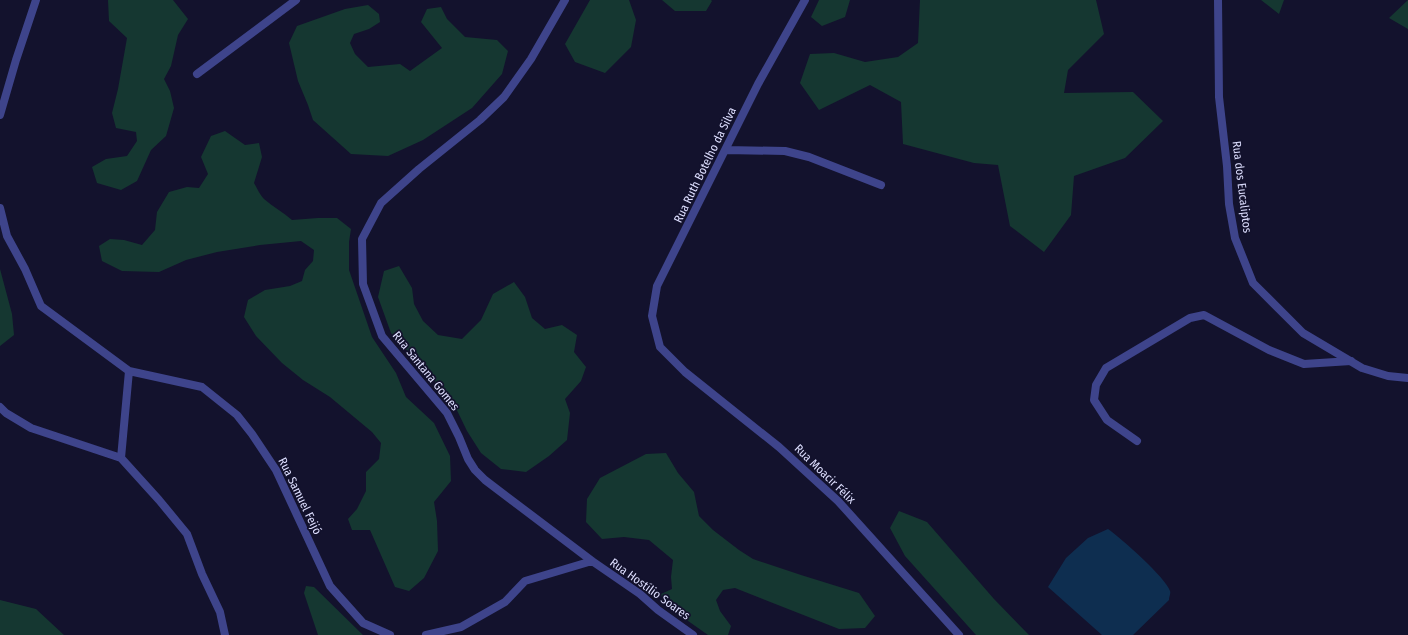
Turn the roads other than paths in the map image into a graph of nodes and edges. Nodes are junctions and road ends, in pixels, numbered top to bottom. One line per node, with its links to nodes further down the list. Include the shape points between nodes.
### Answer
1 (36, 0): 7 (street)
2 (296, 0): 6 (street)
3 (565, 0): 18 (street, Rua Santana Gomes, via 531,59 504,97 381,203 362,239 363,284 382,336 447,413 475,470)
4 (805, 0): 8 (street, Rua Ruth Botelho da Silva, via 758,84)
5 (1218, 0): 12 (street, Rua dos Eucaliptos, via 1218,97 1235,238 1253,283 1303,333)
6 (197, 74)
7 (0, 114)
8 (726, 150): 9 (street, via 770,151 809,157); 11 (street, Rua Ruth Botelho da Silva, via 657,286 652,316)
9 (881, 185)
10 (0, 208): 13 (street, Rua Samuel Feijó, via 7,236 41,306)
11 (660, 347): 23 (street, Rua Moacir Félix, via 685,372 779,447 838,501)
12 (1351, 361): 14 (street, Rua dos Eucaliptos, via 1362,368 1388,376); 16 (street, via 1304,364 1269,350 1204,315 1190,318 1106,368 1096,385 1094,400 1107,420)
13 (129, 371): 17 (street); 20 (street, Rua Samuel Feijó, via 202,388 237,416 276,470 330,586 363,623)
14 (1408, 378)
15 (0, 407): 17 (street, via 31,428)
16 (1137, 441)
17 (121, 458): 19 (street, via 187,534 220,612)
18 (592, 562): 21 (street, via 525,581 506,602 461,627); 22 (street, Rua Hostílio Soares, via 640,594)
19 (226, 635)
20 (390, 635)
21 (426, 635)
22 (693, 635)
23 (959, 635)

